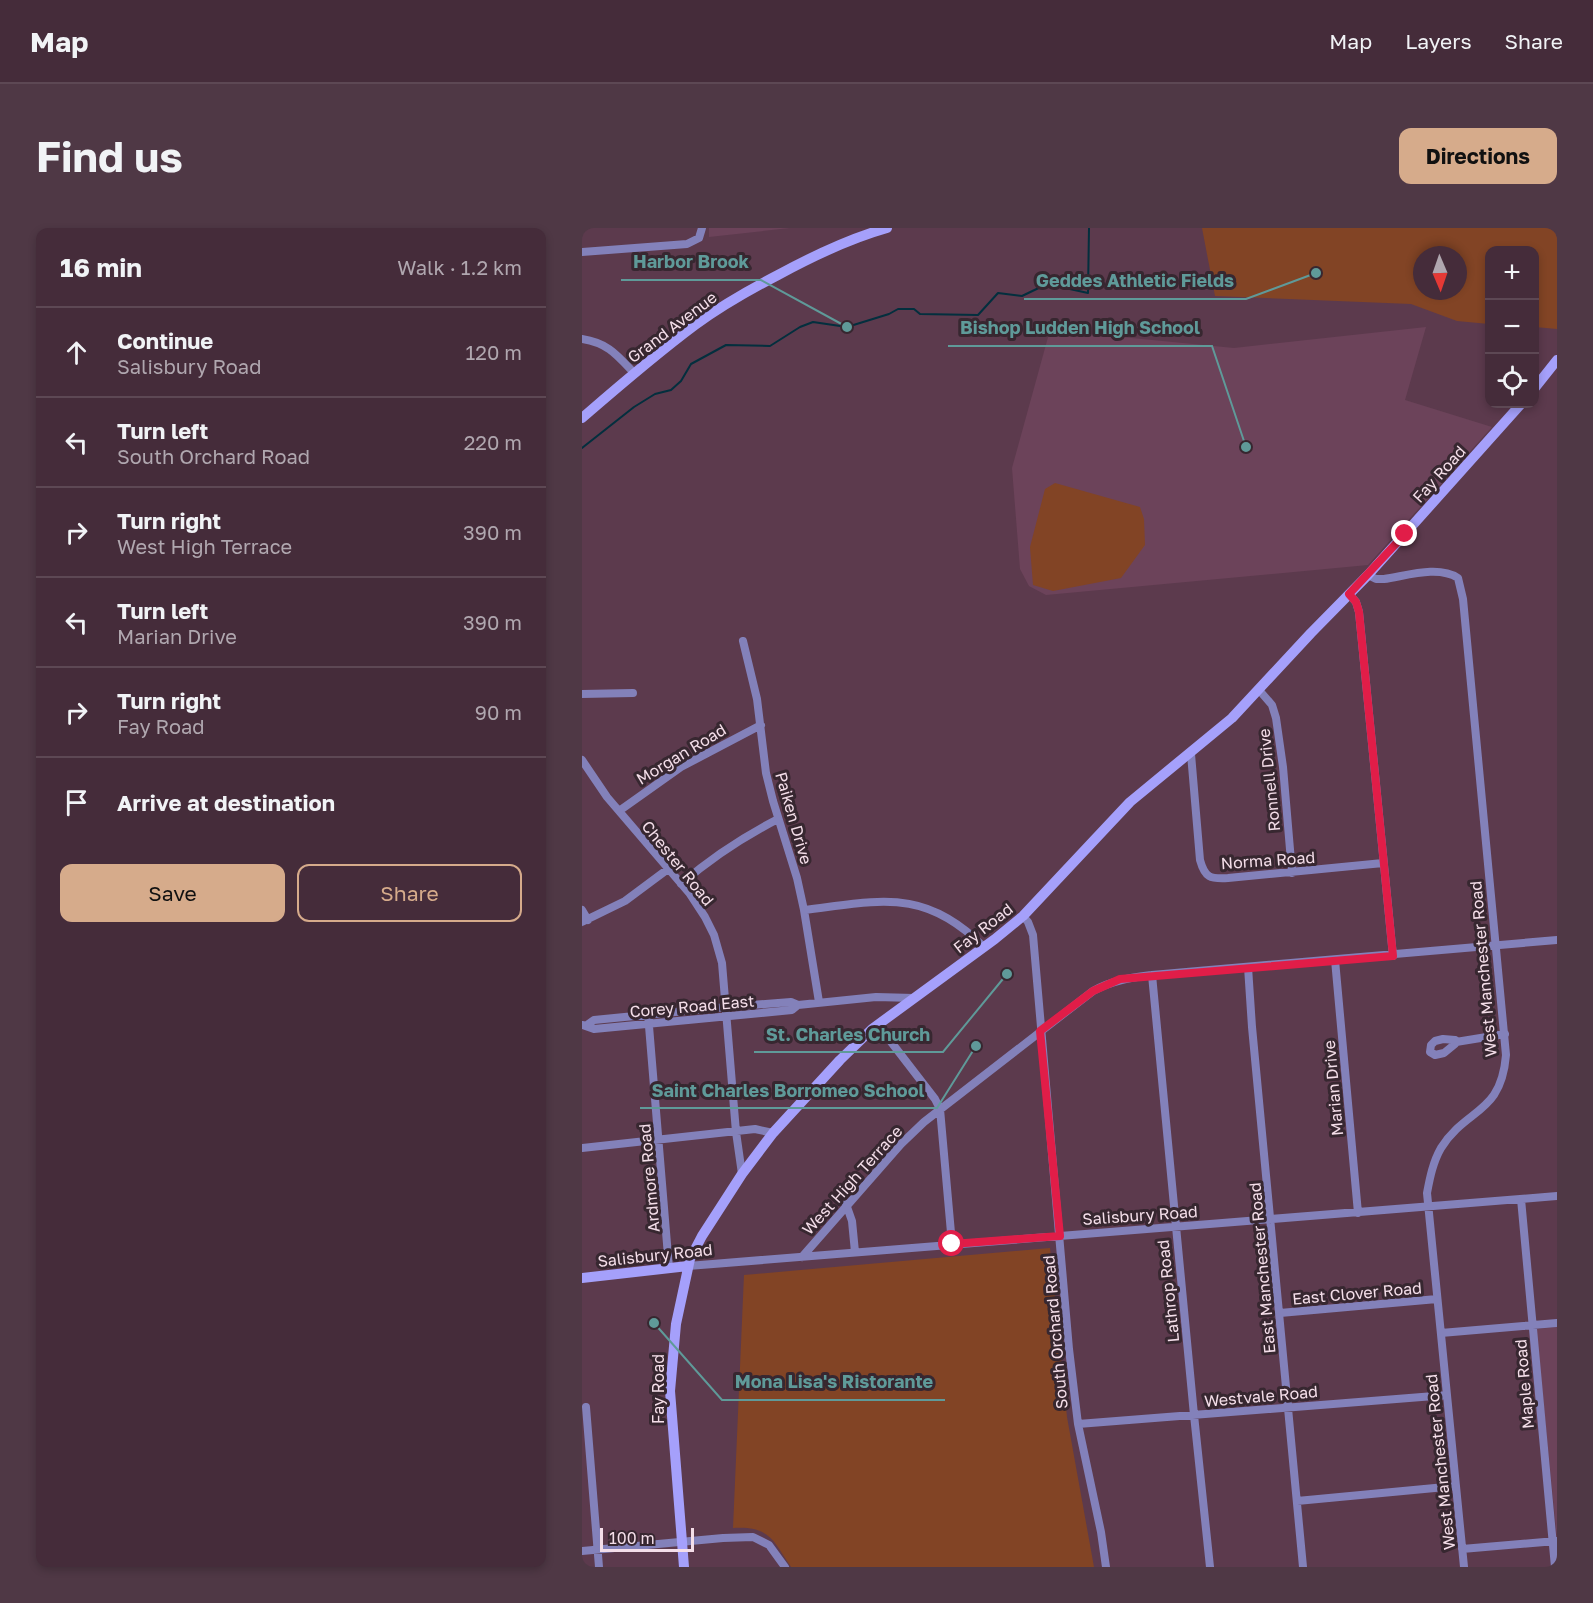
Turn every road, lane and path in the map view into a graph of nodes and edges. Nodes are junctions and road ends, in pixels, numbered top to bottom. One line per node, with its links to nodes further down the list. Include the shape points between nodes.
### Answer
1 (702, 228): 3 (street, via 699,238 687,244)
2 (887, 228): 6 (street, Grand Avenue, via 822,251 750,290 697,323)
3 (582, 252)
4 (582, 339): 6 (street, via 608,347)
5 (1557, 360): 7 (street)
6 (634, 373): 9 (street, Grand Avenue)
7 (1539, 382)
8 (1517, 408): 10 (street, Fay Road)
9 (582, 418)
10 (1368, 575): 11 (street, Fay Road); 30 (street, West Manchester Road, via 1384,579 1450,573 1459,581)
11 (1349, 594): 13 (street, Fay Road); 21 (street, via 1359,612)
12 (743, 641): 16 (street, Paiken Drive)
13 (1259, 690): 17 (street, Fay Road); 23 (street, Ronnell Drive, via 1272,705 1276,718)
14 (633, 693): 15 (street)
15 (582, 694)
16 (761, 725): 19 (street, Morgan Road, via 681,766); 20 (street, Paiken Drive, via 766,773)
17 (1191, 754): 23 (street, Norma Road, via 1200,860 1206,875 1216,879); 27 (street, Fay Road, via 1131,802)
18 (582, 760): 19 (street, Chester Road)
19 (619, 811): 22 (street, Chester Road)
20 (778, 819): 24 (street, via 744,836); 26 (street, Paiken Drive)
21 (1383, 863): 23 (street, Norma Road); 32 (street)
22 (668, 869): 24 (street, Chester Road); 28 (street, via 625,901)
23 (1292, 873)
24 (681, 884): 39 (street, Chester Road, via 714,935 722,963)
25 (582, 910): 28 (street)
26 (804, 910): 31 (street, via 901,902 950,919); 37 (street, Paiken Drive)
27 (1023, 916): 31 (street, Fay Road); 45 (street, South Orchard Road, via 1033,935)
28 (585, 921)
29 (1557, 940): 30 (street, West High Terrace)
30 (1496, 946): 32 (street, West High Terrace); 46 (street, West Manchester Road)
31 (984, 947): 36 (street, Fay Road)
32 (1393, 956): 33 (street, West High Terrace)
33 (1335, 960): 34 (street, West High Terrace); 58 (street, Marian Drive)
34 (1248, 967): 35 (street, West High Terrace); 59 (street, East Manchester Road)
35 (1152, 975): 45 (street, West High Terrace, via 1107,983); 60 (street, Lathrop Road)
36 (914, 998): 37 (street, Corey Road East); 44 (street, Fay Road)
37 (819, 1002): 38 (street, Corey Road East)
38 (798, 1005): 39 (street, Corey Road East, via 791,1002); 41 (street, Corey Road East, via 792,1010)
39 (726, 1006): 40 (street, Corey Road East); 41 (street, Chester Road)
40 (648, 1014): 42 (street, Ardmore Road); 43 (street, Corey Road East, via 594,1020)
41 (726, 1016): 42 (street, Corey Road East); 49 (street, Chester Road)
42 (649, 1024): 43 (street, Corey Road East, via 594,1029); 51 (street, Ardmore Road)
43 (584, 1025)
44 (878, 1025): 48 (street); 50 (street, Fay Road)
45 (1040, 1031): 48 (street, West High Terrace); 61 (street, South Orchard Road)
46 (1505, 1034): 47 (street); 57 (street, West Manchester Road, via 1501,1084 1483,1108 1442,1146 1430,1175)
47 (1456, 1042)
48 (940, 1109): 56 (street, West High Terrace, via 901,1143); 62 (street)
49 (736, 1132): 50 (street, via 755,1129); 51 (street); 53 (street, Chester Road)
50 (773, 1133): 53 (street, Fay Road)
51 (659, 1140): 52 (street); 66 (street, Ardmore Road)
52 (582, 1148)
53 (742, 1174): 65 (street, Fay Road, via 702,1236)
54 (1557, 1196): 55 (street, Salisbury Road)
55 (1521, 1199): 57 (street, Salisbury Road); 71 (street, Maple Road)
56 (846, 1204): 63 (street); 64 (street, West High Terrace)
57 (1428, 1208): 58 (street, Salisbury Road); 68 (street, West Manchester Road)
58 (1358, 1213): 59 (street, Salisbury Road)
59 (1271, 1220): 60 (street, Salisbury Road); 69 (street, East Manchester Road)
60 (1176, 1227): 61 (street, Salisbury Road); 76 (street, Lathrop Road)
61 (1060, 1236): 62 (street, Salisbury Road); 77 (street, South Orchard Road)
62 (952, 1244): 63 (street, Salisbury Road)
63 (855, 1252): 64 (street, Salisbury Road)
64 (802, 1257): 65 (street, Salisbury Road)
65 (688, 1266): 66 (street, Salisbury Road); 81 (street, Fay Road, via 675,1334 670,1391)
66 (669, 1268): 67 (street, Salisbury Road)
67 (582, 1278)
68 (1437, 1299): 69 (street, East Clover Road); 72 (street, West Manchester Road)
69 (1280, 1313): 75 (street, East Manchester Road)
70 (1557, 1323): 71 (street)
71 (1532, 1325): 72 (street); 80 (street, Maple Road)
72 (1441, 1334): 73 (street, West Manchester Road)
73 (1447, 1395): 75 (street, Westvale Road); 78 (street, West Manchester Road)
74 (586, 1407): 83 (street)
75 (1288, 1407): 76 (street, Westvale Road); 79 (street, East Manchester Road)
76 (1194, 1415): 77 (street, Westvale Road); 89 (street, Lathrop Road)
77 (1078, 1424): 88 (street, South Orchard Road)
78 (1456, 1486): 79 (street); 82 (street, West Manchester Road)
79 (1297, 1501): 90 (street, East Manchester Road)
80 (1555, 1541): 82 (street); 92 (street, Maple Road)
81 (682, 1542): 83 (street); 86 (street, Fay Road); 87 (street, via 753,1537 769,1545)
82 (1462, 1549): 91 (street, West Manchester Road)
83 (598, 1550): 84 (street); 85 (street)
84 (582, 1551)
85 (599, 1567)
86 (684, 1567)
87 (785, 1567)
88 (1106, 1567)
89 (1210, 1567)
90 (1303, 1567)
91 (1464, 1567)
92 (1555, 1567)

